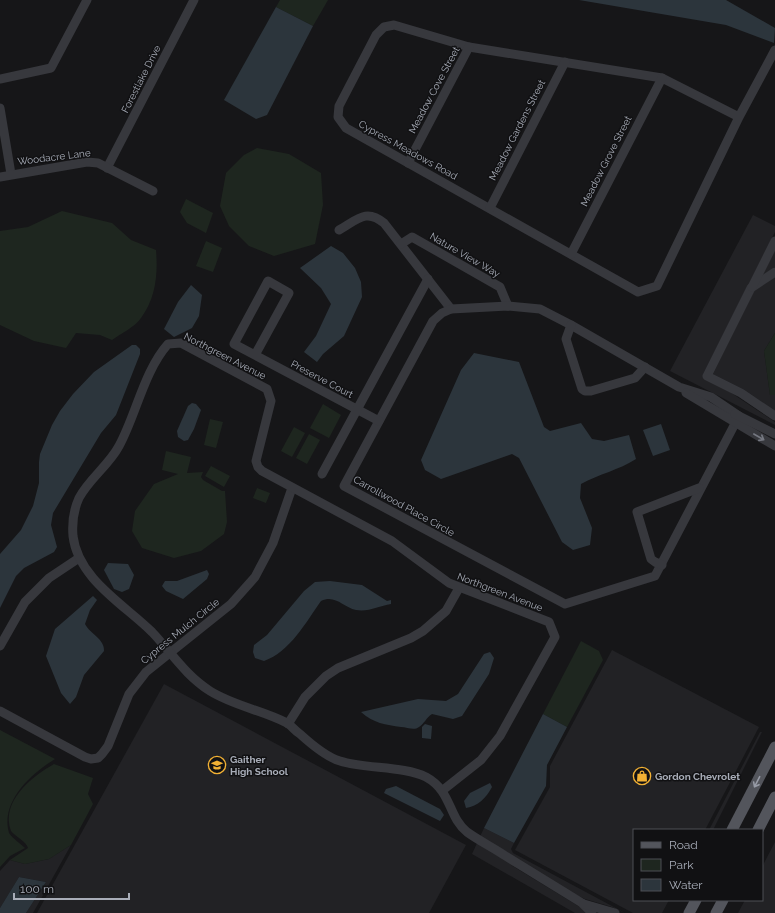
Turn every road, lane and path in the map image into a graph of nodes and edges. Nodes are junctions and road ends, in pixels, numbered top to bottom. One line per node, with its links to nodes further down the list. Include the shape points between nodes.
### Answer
1 (87, 0): 7 (street, via 51,68)
2 (194, 0): 11 (street, Forestlake Drive)
3 (469, 47): 5 (street, Cypress Meadows Road); 10 (street, Meadow Cove Street); 10 (street, Cypress Meadows Road, via 394,25 384,27 376,35 356,73 339,106 338,117 346,128)
4 (775, 50): 9 (street, Cypress Meadows Road)
5 (565, 62): 6 (street, Cypress Meadows Road); 15 (street, Meadow Gardens Street)
6 (662, 78): 9 (street, Cypress Meadows Road); 19 (street, Meadow Grove Street)
7 (0, 79)
8 (0, 108): 12 (street)
9 (739, 117): 19 (street, Cypress Meadows Road, via 657,286 638,292)
10 (408, 163): 15 (street, Cypress Meadows Road)
11 (108, 168): 12 (street, Woodacre Lane, via 98,163 87,162); 14 (street, Woodacre Lane)
12 (10, 174): 13 (street, Woodacre Lane)
13 (0, 177)
14 (153, 192)
15 (490, 208): 19 (street, Cypress Meadows Road)
16 (339, 230): 18 (street, via 365,215 376,216)
17 (775, 241): 22 (street)
18 (401, 244): 21 (street); 23 (street, Nature View Way, via 412,237 500,288)
19 (571, 254)
20 (775, 272): 22 (street)
21 (428, 279): 24 (street); 29 (street)
22 (751, 288): 30 (street, via 707,376 741,393)
23 (508, 306): 24 (street, Carrollwood Place Circle); 25 (street, Carrollwood Place Circle, via 540,309)
24 (451, 309): 32 (street, Carrollwood Place Circle, via 433,321)
25 (571, 325): 27 (street, Carrollwood Place Circle); 27 (street, via 566,339 582,389 585,391 636,378)
26 (255, 355): 26 (street, Preserve Court, via 234,344 268,281 289,293); 29 (street, Preserve Court)
27 (645, 367): 28 (street, Carrollwood Place Circle)
28 (678, 387): 31 (street, via 691,398); 31 (street, Carrollwood Place Circle, via 711,397)
29 (357, 410): 32 (street, Preserve Court); 35 (street)
30 (775, 416)
31 (737, 420): 33 (street, Carrollwood Place Circle); 34 (street, one-way to 34); 37 (street, Carrollwood Place Circle)
32 (379, 421): 39 (street, Carrollwood Place Circle, via 344,486 565,604 655,576)
33 (775, 434)
34 (775, 446)
35 (322, 474)
36 (292, 488): 38 (street, Northgreen Avenue, via 262,471 256,461 271,400 267,389 181,343 168,344 142,390 119,446 79,499 75,509 73,538); 40 (street, Northgreen Avenue, via 392,541 433,573); 42 (street, Cypress Mulch Circle, via 273,543 255,577 231,604)
37 (699, 488): 39 (street, Carrollwood Place Circle); 39 (street, via 637,512 652,559)
38 (79, 558): 41 (street, via 49,578 25,602); 42 (street, Northgreen Avenue, via 102,588 141,622)
39 (662, 565)
40 (459, 588): 44 (street, via 446,611 423,631 338,668 326,676 305,697); 46 (street, Northgreen Avenue, via 548,622 555,637 500,736 481,760)
41 (0, 646)
42 (169, 652): 43 (street, Cypress Mulch Circle, via 136,683 108,746 98,758 85,757); 44 (street, Northgreen Avenue, via 187,674 212,692)
43 (0, 711)
44 (288, 724): 46 (street, Northgreen Avenue, via 338,761 419,774)
45 (775, 747): 48 (main road, one-way to 48)
46 (443, 790): 52 (street, Northgreen Avenue, via 465,831)
47 (775, 797): 49 (main road)
48 (733, 829)
49 (759, 829)
50 (695, 901): 55 (main road)
51 (722, 901): 56 (main road)
52 (582, 903): 53 (street, Northgreen Avenue); 54 (street, Northgreen Avenue)
53 (592, 913)
54 (615, 913)
55 (689, 913)
56 (716, 913)

